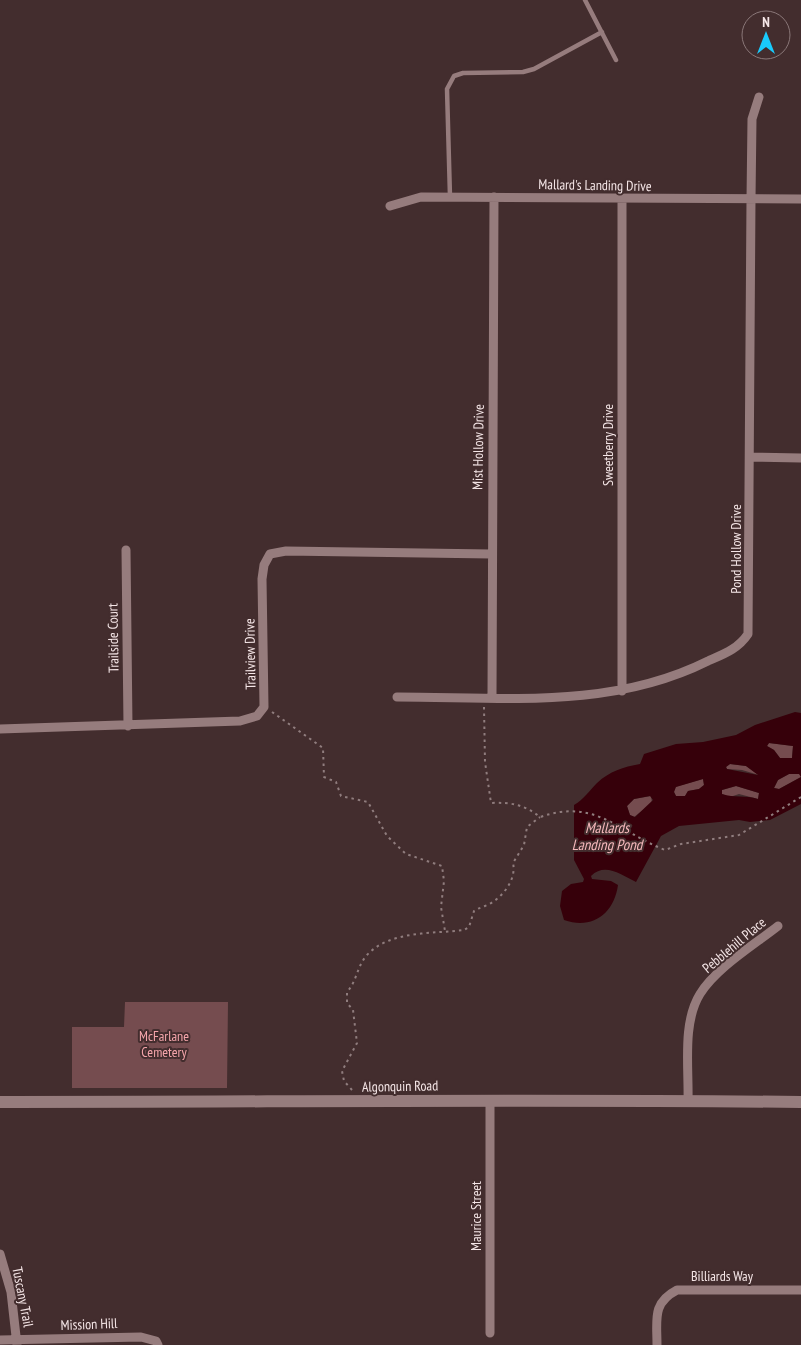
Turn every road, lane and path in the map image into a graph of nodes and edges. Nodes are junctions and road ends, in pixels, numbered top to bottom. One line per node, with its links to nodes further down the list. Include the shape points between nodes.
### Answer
1 (585, 0): 2 (lane)
2 (602, 32): 3 (lane); 5 (lane, via 534,69 454,76 447,89)
3 (616, 60)
4 (759, 97): 8 (street, Pond Hollow Drive, via 752,119)
5 (450, 197): 6 (street, Mallard's Landing Drive); 10 (street, Mallard's Landing Drive, via 422,197)
6 (494, 197): 7 (street, Mallard's Landing Drive); 14 (street, Mist Hollow Drive)
7 (622, 199): 8 (street, Mallard's Landing Drive); 15 (street, Sweetberry Drive)
8 (751, 199): 9 (street, Mallard's Landing Drive); 11 (street, Pond Hollow Drive)
9 (801, 200)
10 (390, 206)
11 (750, 457): 12 (street); 15 (street, Pond Hollow Drive, via 748,634 741,645 681,675)
12 (801, 458)
13 (126, 550): 19 (street, Trailside Court)
14 (491, 554): 17 (street, Mist Hollow Drive); 18 (street, Trailview Drive, via 286,550 270,554 262,579)
15 (622, 691): 17 (street, Pond Hollow Drive, via 583,697)
16 (397, 697): 17 (street, Pond Hollow Drive)
17 (487, 697): 22 (path, via 485,762 491,803 517,804 531,809)
18 (264, 707): 19 (street, Trailview Drive, via 257,716 240,721); 24 (path, via 323,748 324,777 336,782 341,796 368,802 387,836 406,854 442,866 444,881 440,907)
19 (128, 726): 20 (street, Trailview Drive)
20 (0, 729)
21 (801, 797): 22 (path, via 739,835 682,844 665,850 593,813 568,810)
22 (540, 817): 24 (path, via 527,827 524,845 514,863 512,881 504,891 474,911 469,927)
23 (778, 926): 26 (street, Pebblehill Place, via 713,978 700,995 689,1034)
24 (445, 931): 28 (path, via 388,942 368,954 347,992 357,1043 342,1071 344,1081)
25 (490, 1100): 26 (street, Algonquin Road); 28 (street, Algonquin Road); 32 (street, Maurice Street)
26 (688, 1101): 29 (street, Algonquin Road)
27 (0, 1102): 28 (street, Algonquin Road)
28 (364, 1102)
29 (801, 1102)
30 (0, 1254): 34 (street, Tuscany Trail, via 11,1292)
31 (801, 1290): 36 (street, Billiards Way, via 677,1290 664,1297 658,1308)
32 (490, 1333)
33 (0, 1340): 34 (street, Mission Hill)
34 (16, 1342): 35 (street, Mission Hill, via 141,1337 156,1341)
35 (158, 1345)
36 (658, 1345)

